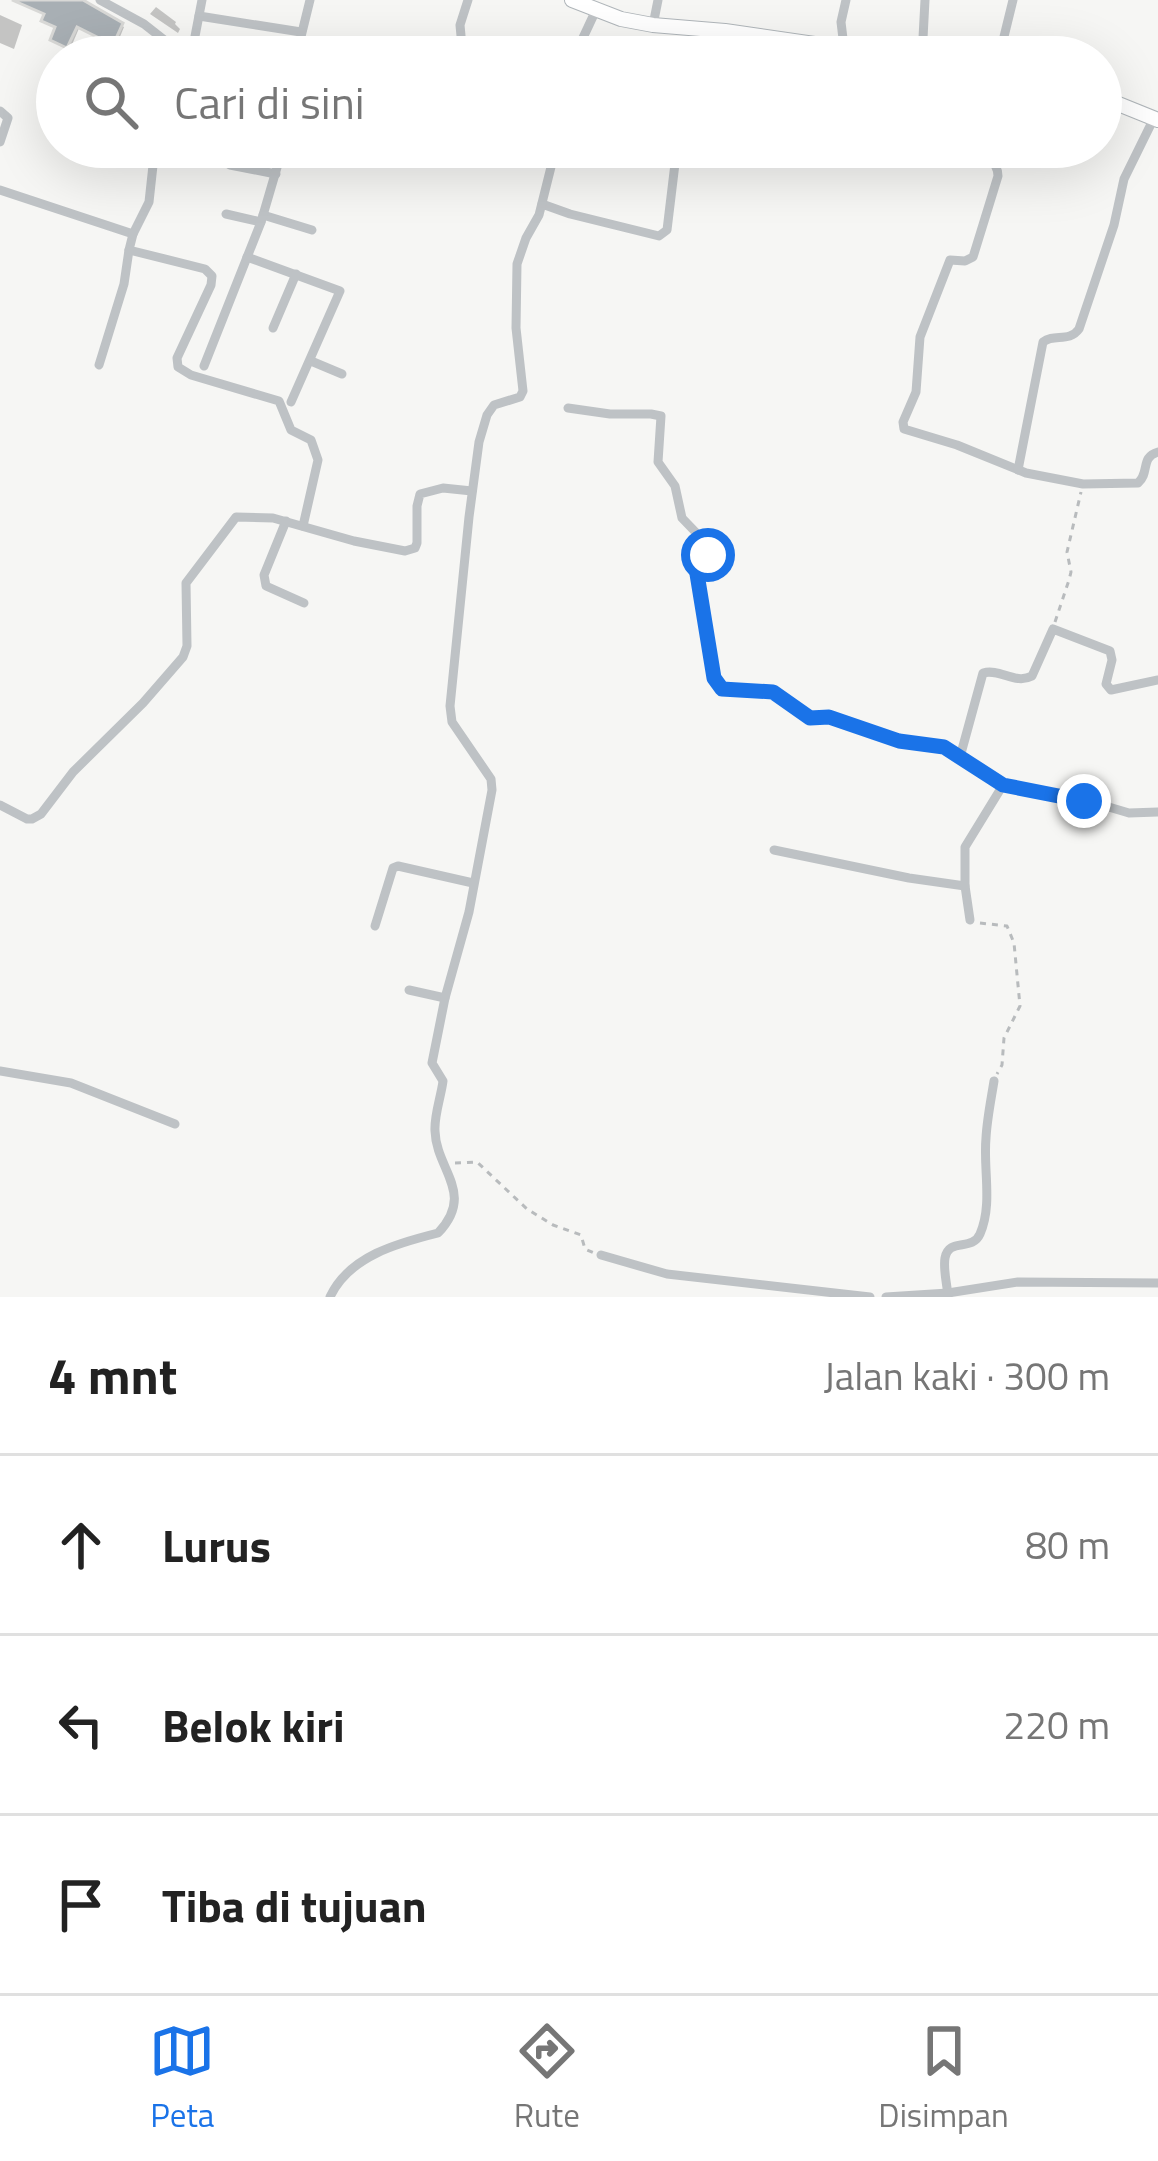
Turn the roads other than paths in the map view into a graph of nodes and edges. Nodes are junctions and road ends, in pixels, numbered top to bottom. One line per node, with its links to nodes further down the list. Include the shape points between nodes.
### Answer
1 (100, 0): 15 (street)
2 (202, 0): 11 (street)
3 (310, 0): 14 (street)
4 (468, 0): 18 (street)
5 (572, 0): 10 (main road)
6 (658, 0): 12 (street)
7 (846, 0): 22 (street)
8 (925, 0): 23 (street)
9 (1013, 0): 24 (street)
10 (596, 10): 12 (main road); 19 (street)
11 (199, 16): 14 (street); 16 (street)
12 (653, 26): 13 (main road)
13 (725, 31): 20 (street); 21 (main road)
14 (302, 32): 17 (street)
15 (160, 36)
16 (194, 36)
17 (301, 36)
18 (461, 36)
19 (584, 36)
20 (721, 36)
21 (741, 36)
22 (843, 36)
23 (923, 36)
24 (1004, 36)
25 (1122, 106): 27 (main road)
26 (0, 111): 28 (street, via 8,118)
27 (1156, 119): 53 (street, via 1124,179 1079,329 1042,342)
28 (0, 142)
29 (153, 168): 41 (street, via 149,202)
30 (245, 168): 35 (street)
31 (278, 168): 35 (street)
32 (551, 168): 37 (street)
33 (674, 168): 37 (street, via 667,230 659,236)
34 (996, 168): 53 (street, via 973,257 950,260 920,337 916,392 903,422 908,431)
35 (276, 174): 39 (street)
36 (0, 192): 41 (street)
37 (542, 204): 54 (street, via 517,264 524,391 487,415)
38 (226, 214): 39 (street)
39 (262, 218): 40 (street); 43 (street)
40 (312, 230)
41 (133, 234): 42 (street)
42 (129, 250): 47 (street); 56 (street, via 212,276 178,367 279,401 291,430 311,440 317,467)
43 (247, 257): 44 (street); 48 (street)
44 (296, 274): 45 (street); 46 (street, via 340,291)
45 (273, 328)
46 (310, 361): 49 (street); 50 (street)
47 (99, 364)
48 (204, 366)
49 (342, 374)
50 (291, 402)
51 (568, 408): 59 (street, via 662,416 656,459 675,486 682,518 708,547 697,574 722,689 773,692 810,718)
52 (1158, 452): 53 (street, via 1138,483 1083,484)
53 (1018, 470)
54 (472, 490): 56 (street, via 421,494 411,550); 64 (street, via 450,715 491,779)
55 (286, 521): 56 (street); 57 (street, via 266,586); 61 (street, via 246,516 229,523 186,583 183,657 41,814 27,819)
56 (303, 526)
57 (304, 603)
58 (1158, 680): 59 (street, via 1111,690 1110,651 1053,629 1028,679 983,673)
59 (960, 757): 60 (street)
60 (1003, 785): 62 (street, via 1116,811); 65 (street, via 965,847)
61 (0, 805)
62 (1158, 812)
63 (774, 850): 65 (street)
64 (473, 883): 67 (street, via 392,868); 69 (street)
65 (965, 886): 66 (street)
66 (970, 920)
67 (375, 926)
68 (409, 990): 69 (street)
69 (445, 998): 77 (street, via 432,1064 443,1081 434,1128 454,1199 447,1225 350,1268)
70 (0, 1071): 72 (street, via 71,1083)
71 (994, 1081): 76 (street, via 982,1230 970,1246 949,1249)
72 (175, 1124)
73 (601, 1256): 75 (street, via 667,1274)
74 (1158, 1283): 76 (street, via 1018,1282)
75 (811, 1293): 78 (street)
76 (948, 1295): 79 (street)
77 (330, 1297)
78 (870, 1297)
79 (886, 1297)

